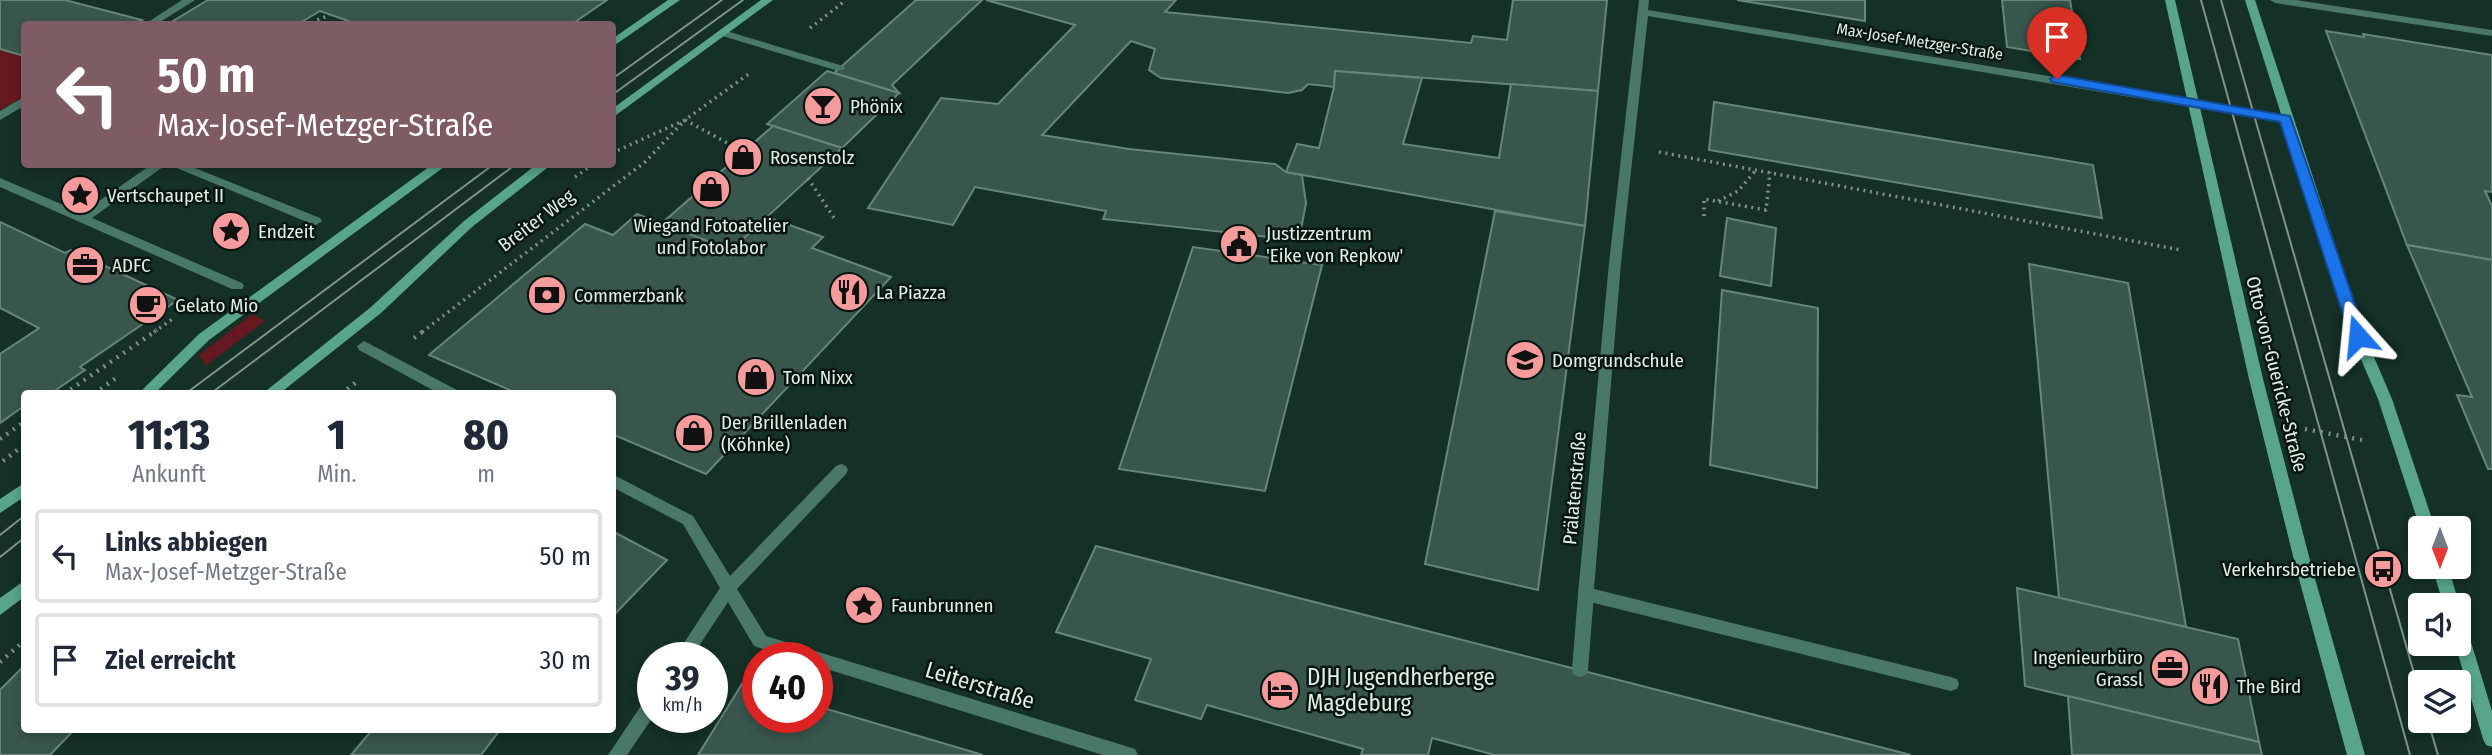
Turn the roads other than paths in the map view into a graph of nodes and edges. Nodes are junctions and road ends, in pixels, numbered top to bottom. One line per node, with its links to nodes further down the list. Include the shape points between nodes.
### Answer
1 (190, 0): 8 (street)
2 (675, 0): 11 (street)
3 (768, 0): 9 (street)
4 (2170, 0): 13 (street, Otto-von-Guericke-Straße)
5 (2250, 0): 17 (street)
6 (2275, 0): 10 (street)
7 (1643, 6): 13 (street, Max-Josef-Metzger-Straße); 37 (street, Prälatenstraße)
8 (155, 21)
9 (723, 33): 12 (street); 15 (street)
10 (2492, 33)
11 (616, 41)
12 (839, 68)
13 (2196, 103): 17 (street, Max-Josef-Metzger-Straße); 49 (street, Otto-von-Guericke-Straße, via 2226,253 2276,460)
14 (21, 104): 16 (street)
15 (616, 112)
16 (0, 116)
17 (2286, 119): 34 (street)
18 (155, 168): 23 (street)
19 (183, 168): 24 (street)
20 (436, 168): 27 (street, via 204,337)
21 (541, 168): 28 (street, Breiter Weg, via 468,224 376,310)
22 (0, 182): 23 (street)
23 (83, 218): 25 (street)
24 (316, 221)
25 (237, 286)
26 (363, 346): 29 (street)
27 (149, 390)
28 (274, 390)
29 (445, 390)
30 (841, 470): 35 (street)
31 (616, 482): 35 (street, Leiterstraße, via 688,520)
32 (21, 491): 33 (street)
33 (0, 507)
34 (2424, 516)
35 (729, 587): 39 (street); 40 (street, Leiterstraße)
36 (21, 590): 38 (street)
37 (1586, 594): 43 (street, Prälatenstraße); 44 (street)
38 (0, 608)
39 (693, 642)
40 (763, 642)
41 (2467, 656): 46 (street)
42 (833, 663): 48 (street, Leiterstraße)
43 (1580, 670)
44 (1951, 684)
45 (637, 726): 47 (street)
46 (2492, 740)
47 (617, 755)
48 (1129, 755)
49 (2356, 755)

